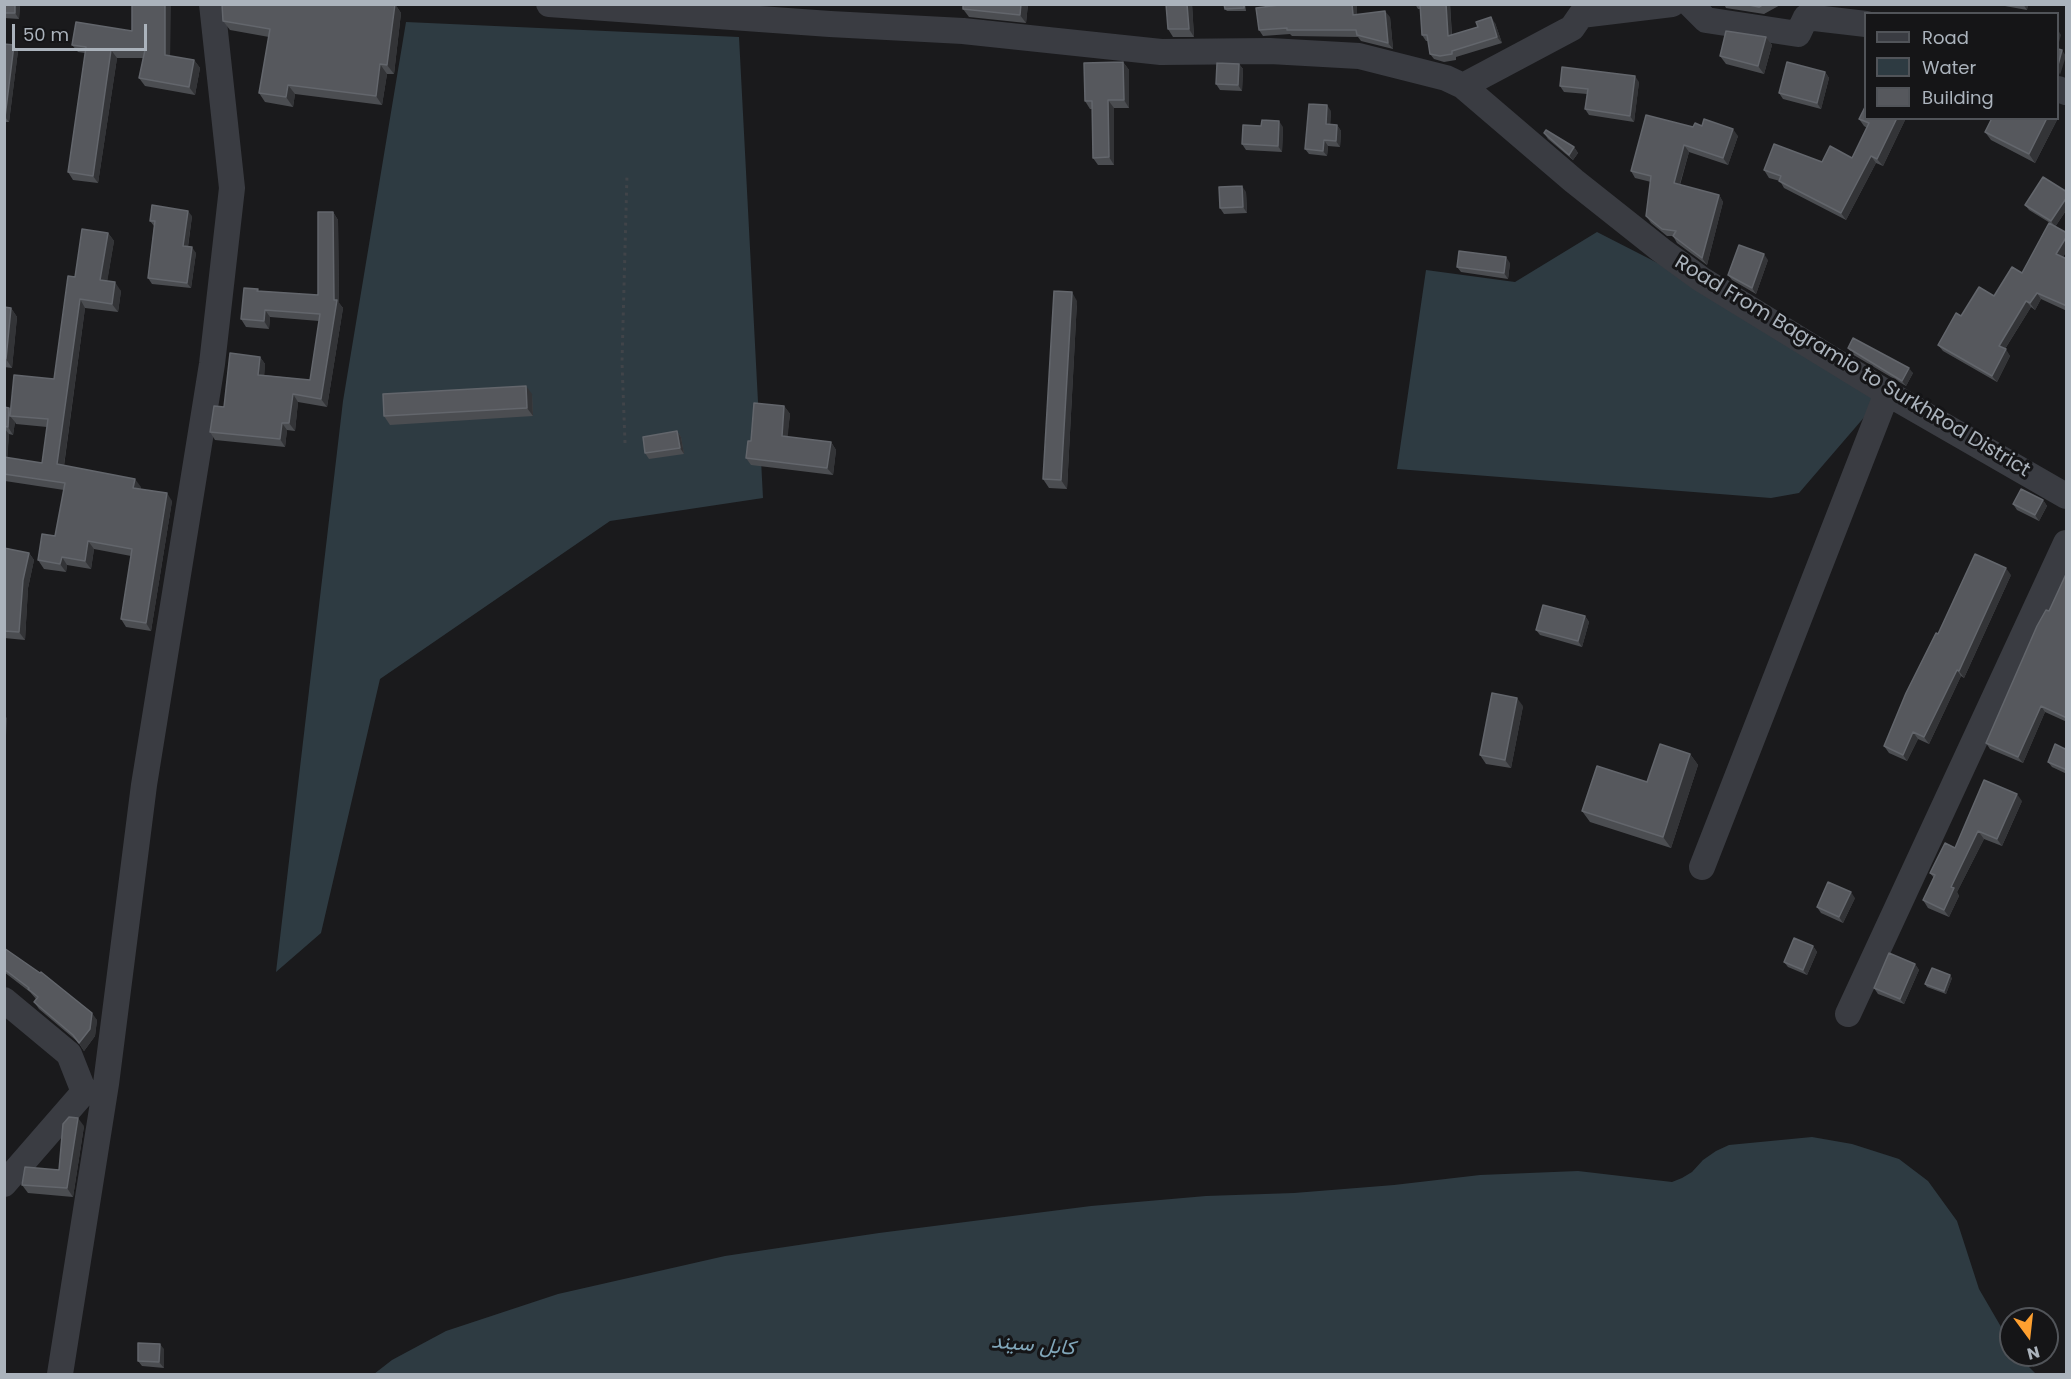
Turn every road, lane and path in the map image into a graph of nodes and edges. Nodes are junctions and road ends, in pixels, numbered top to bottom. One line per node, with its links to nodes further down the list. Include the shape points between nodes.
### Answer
1 (212, 4): 16 (street, via 232,188 212,364 144,785 106,1083)
2 (549, 4): 6 (street, Road From Bagramio to SurkhRod District, via 963,31 1161,52 1270,51 1359,56)
3 (1672, 4): 6 (street, via 1581,15 1572,28)
4 (1690, 4): 5 (street, via 1706,20 1798,34 1806,17)
5 (1864, 24)
6 (1463, 86): 8 (street, Road From Bagramio to SurkhRod District, via 1574,181 1701,279)
7 (627, 174): 9 (path, via 622,362)
8 (1887, 393): 10 (street, Road From Bagramio to SurkhRod District); 12 (street)
9 (625, 443)
10 (2067, 496)
11 (2067, 543): 14 (street)
12 (1702, 867)
13 (4, 1000): 15 (street, via 69,1054 84,1092)
14 (1848, 1014)
15 (4, 1184)
16 (60, 1374)

